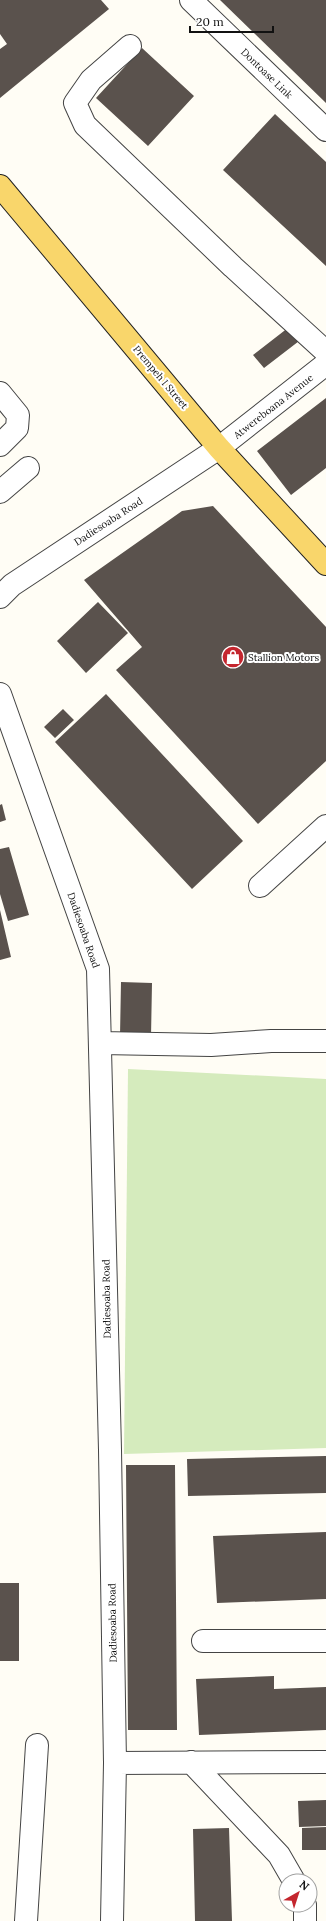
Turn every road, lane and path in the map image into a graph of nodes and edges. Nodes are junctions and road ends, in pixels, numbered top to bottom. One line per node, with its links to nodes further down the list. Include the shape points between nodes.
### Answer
1 (191, 0): 3 (street, Dontoase Link)
2 (130, 46): 5 (street, via 91,80 75,103 84,125 233,268)
3 (326, 130)
4 (0, 186): 9 (main road, Prempeh I Street)
5 (326, 352)
6 (326, 364): 9 (street, Atwereboana Avenue)
7 (0, 393): 8 (street, via 18,415 17,428)
8 (0, 445)
9 (219, 448): 12 (main road, Prempeh I Street); 13 (street, Dadiesoaba Road, via 12,585)
10 (28, 468): 11 (street)
11 (0, 492)
12 (326, 564)
13 (0, 597)
14 (0, 694): 18 (street, Dadiesoaba Road, via 98,969)
15 (326, 826): 16 (street)
16 (260, 886)
17 (326, 1041): 18 (street, via 211,1045)
18 (101, 1044): 24 (street, Dadiesoaba Road)
19 (203, 1641): 20 (street)
20 (326, 1641)
21 (37, 1745): 26 (street)
22 (192, 1762): 23 (street); 24 (street); 25 (street, via 279,1855)
23 (326, 1762)
24 (115, 1763): 27 (street, Dadiesoaba Road)
25 (289, 1873)
26 (26, 1921)
27 (112, 1921)

